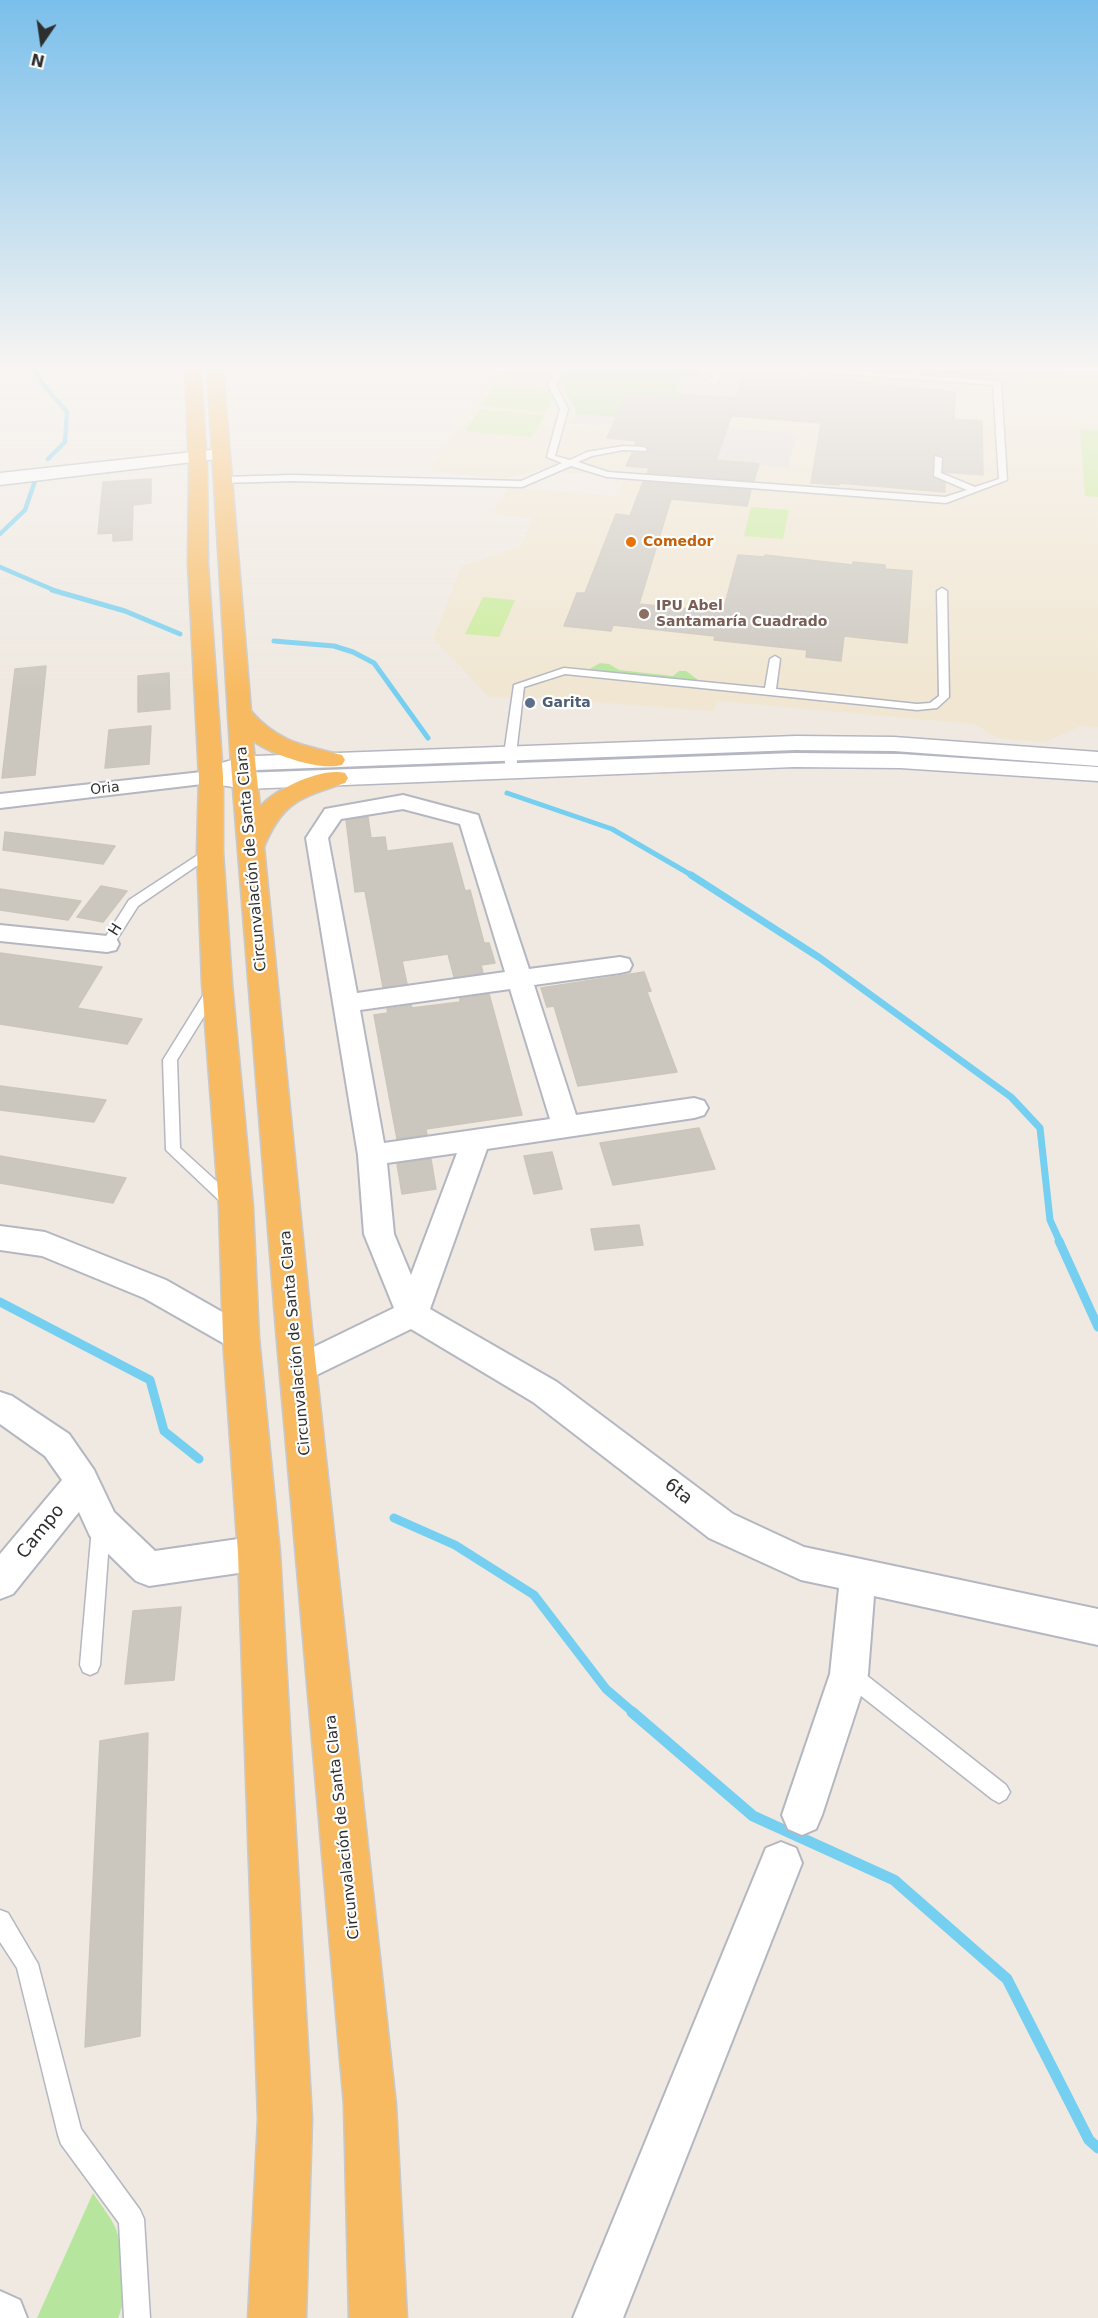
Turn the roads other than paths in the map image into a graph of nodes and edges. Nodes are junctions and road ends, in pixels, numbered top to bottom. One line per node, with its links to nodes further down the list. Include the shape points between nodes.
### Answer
1 (22, 477): 8 (main road)
2 (188, 477): 11 (highway)
3 (197, 477): 13 (highway, Circunvalación de Santa Clara)
4 (537, 477): 9 (lane, via 522,484)
5 (648, 477): 10 (lane, via 946,500)
6 (945, 477): 10 (lane)
7 (1004, 477): 10 (lane)
8 (0, 479)
9 (222, 480): 17 (highway, Circunvalación de Santa Clara)
10 (974, 490)
11 (176, 496)
12 (178, 538): 13 (highway)
13 (198, 564): 21 (highway, Circunvalación de Santa Clara)
14 (942, 591): 16 (lane, via 944,698 933,706)
15 (775, 659): 16 (lane)
16 (770, 692): 19 (lane, via 564,671 519,685)
17 (239, 712): 20 (highway, via 254,731 275,745); 21 (highway, Circunvalación de Santa Clara)
18 (1098, 759): 19 (main road, via 894,744 796,743)
19 (511, 763): 20 (main road); 22 (main road, via 900,761)
20 (334, 769): 21 (main road); 24 (highway, via 269,809 257,825)
21 (233, 774): 23 (street, Oria); 24 (highway, Circunvalación de Santa Clara); 25 (highway, Circunvalación de Santa Clara)
22 (1098, 774)
23 (0, 801)
24 (251, 846): 40 (highway, Circunvalación de Santa Clara)
25 (210, 851): 27 (lane, H, via 133,903); 30 (highway, Circunvalación de Santa Clara)
26 (0, 933): 27 (street, H)
27 (107, 944)
28 (620, 965): 29 (street)
29 (520, 979): 31 (street); 31 (street, via 470,820 403,802 333,814 317,838); 33 (street)
30 (217, 984): 36 (highway, Circunvalación de Santa Clara); 36 (lane, via 170,1060 173,1150)
31 (345, 1003): 35 (street)
32 (694, 1108): 33 (street)
33 (566, 1127): 34 (street)
34 (476, 1140): 35 (street); 38 (street)
35 (372, 1155): 38 (street, via 379,1234)
36 (236, 1208): 39 (highway, Circunvalación de Santa Clara)
37 (0, 1238): 39 (street, via 45,1244 155,1289)
38 (412, 1314): 40 (street); 45 (street, 6ta, via 544,1392 721,1526 801,1563)
39 (241, 1338): 44 (highway, Circunvalación de Santa Clara)
40 (298, 1370): 56 (highway, Circunvalación de Santa Clara, via 370,2105)
41 (0, 1406): 42 (street, via 57,1445)
42 (82, 1481): 43 (street); 46 (street, Campo)
43 (102, 1524): 44 (street, via 149,1569); 48 (lane)
44 (259, 1553): 55 (highway, Circunvalación de Santa Clara, via 285,2119)
45 (858, 1575): 47 (street, 6ta); 49 (street)
46 (0, 1582)
47 (1098, 1627)
48 (90, 1665)
49 (849, 1674): 50 (lane); 51 (street)
50 (999, 1792)
51 (802, 1815)
52 (781, 1863): 57 (street)
53 (0, 1921): 54 (lane, via 27,1964 70,2135 132,2219)
54 (137, 2318)
55 (277, 2318)
56 (378, 2318)
57 (598, 2318)

